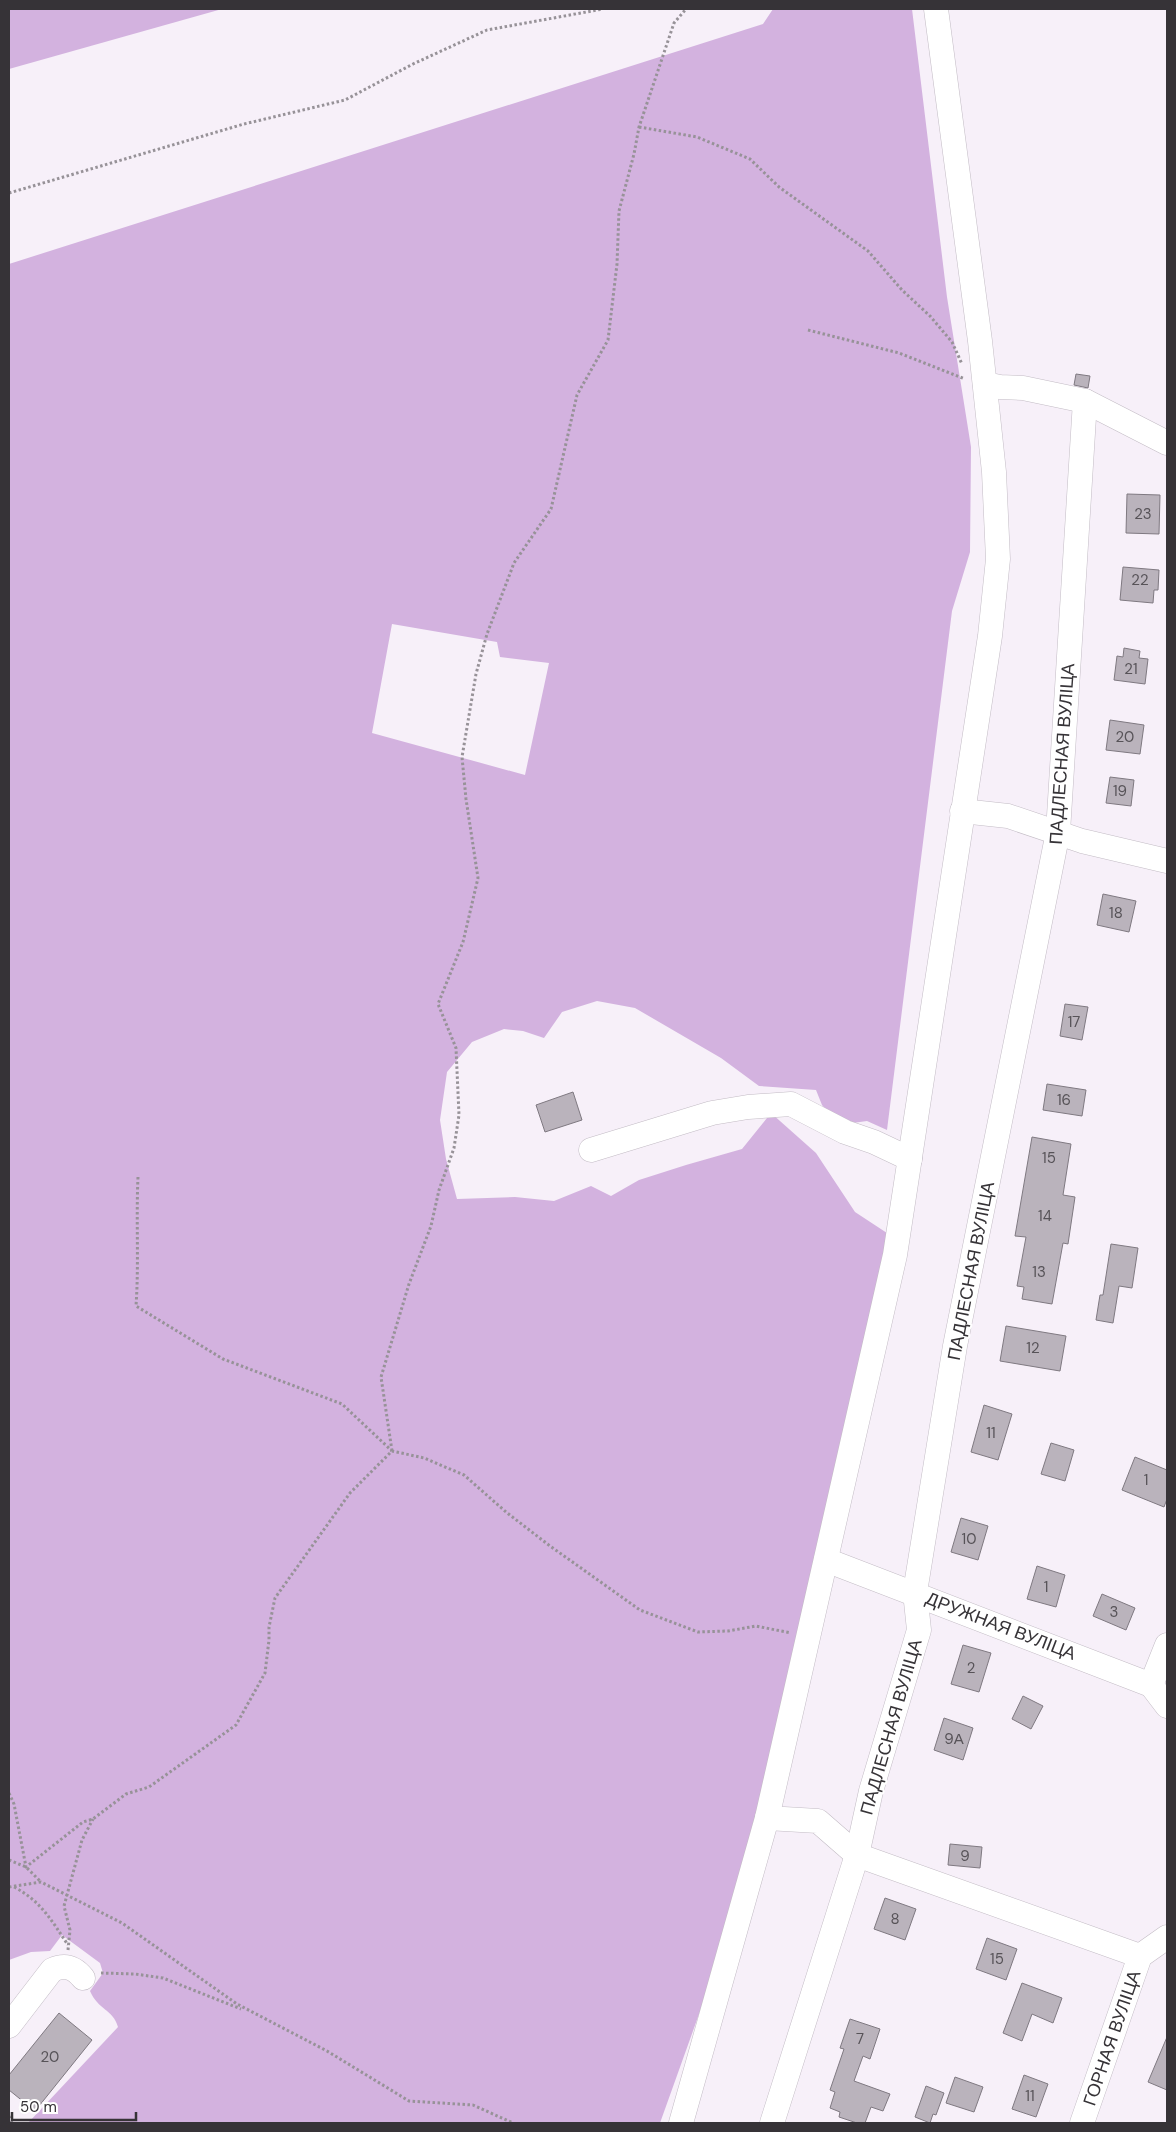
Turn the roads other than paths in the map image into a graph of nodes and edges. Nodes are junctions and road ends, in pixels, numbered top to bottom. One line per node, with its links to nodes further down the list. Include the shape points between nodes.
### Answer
1 (936, 9): 2 (street)
2 (975, 378): 3 (street, via 1000,387 1023,388); 5 (street, via 996,507 998,559)
3 (1085, 401): 4 (street); 6 (street, ПАДЛЕСНАЯ ВУЛІЦА)
4 (1167, 443)
5 (962, 811): 6 (street, via 1008,816); 9 (street)
6 (1058, 832): 7 (street, via 1082,841); 11 (street, ПАДЛЕСНАЯ ВУЛІЦА, via 955,1346)
7 (1167, 861)
8 (591, 1150): 9 (street, via 712,1113 791,1104 845,1132)
9 (910, 1159): 10 (street, via 895,1255)
10 (826, 1560): 11 (street, ДРУЖНАЯ ВУЛІЦА); 15 (street)
11 (915, 1592): 13 (street, ДРУЖНАЯ ВУЛІЦА); 16 (street, ПАДЛЕСНАЯ ВУЛІЦА, via 919,1630 871,1791)
12 (1167, 1645): 13 (street)
13 (1151, 1685): 14 (street)
14 (1167, 1706)
15 (767, 1818): 16 (street, via 818,1821); 21 (street)
16 (857, 1855): 18 (street); 22 (street, ПАДЛЕСНАЯ ВУЛІЦА)
17 (1167, 1937): 18 (street, ГОРНАЯ ВУЛІЦА)
18 (1140, 1956): 23 (street, ГОРНАЯ ВУЛІЦА)
19 (79, 1962): 20 (street, via 52,1970)
20 (9, 2026)
21 (681, 2123)
22 (772, 2123)
23 (1082, 2123)

